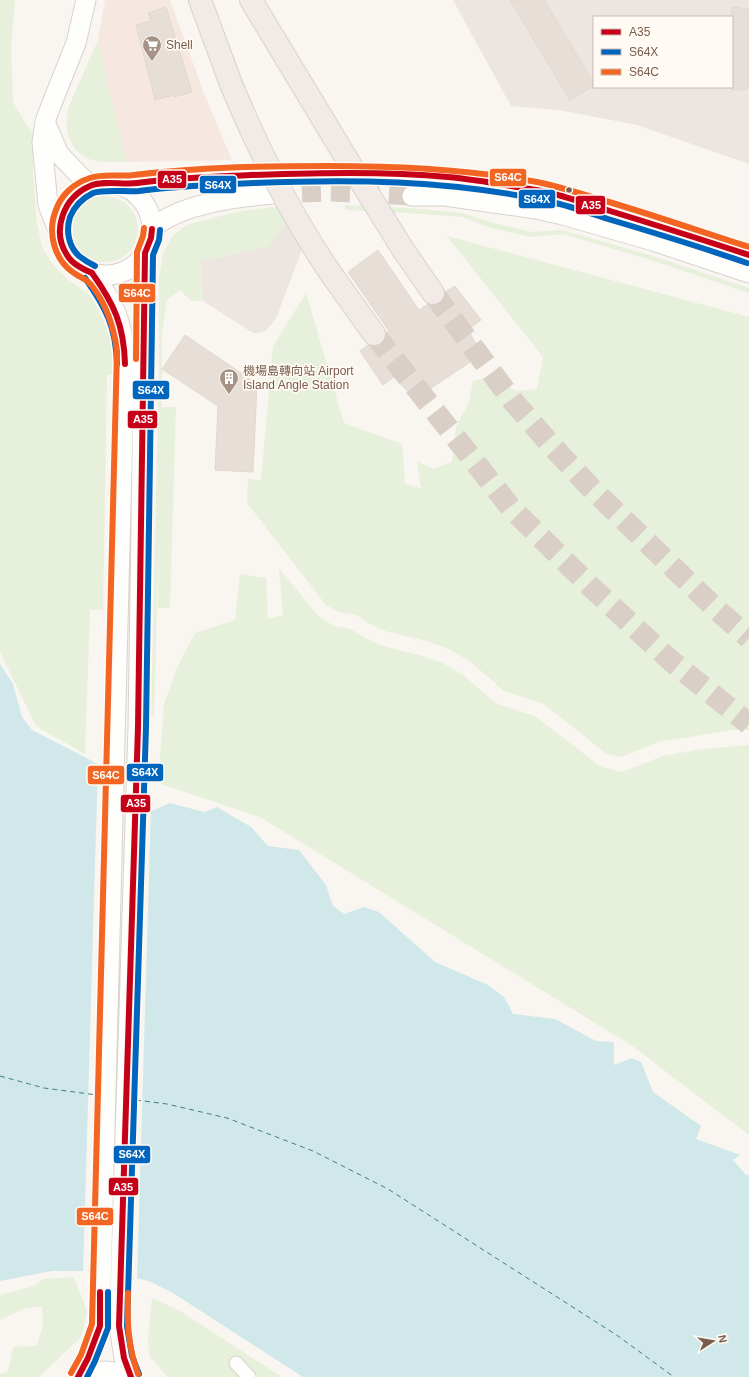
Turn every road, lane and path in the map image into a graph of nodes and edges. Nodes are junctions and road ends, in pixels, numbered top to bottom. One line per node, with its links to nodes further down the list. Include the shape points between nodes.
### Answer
1 (86, 0): 4 (main road, via 76,43)
2 (200, 0): 18 (highway, bridge, via 231,84 267,163 324,264)
3 (251, 0): 17 (highway, bridge, via 352,168)
4 (45, 122): 8 (main road, via 59,154); 12 (main road, via 42,142 48,205)
5 (386, 174): 14 (main road, via 448,178 536,190 656,224)
6 (240, 175): 7 (main road)
7 (117, 184): 8 (main road); 11 (main road, via 140,198 150,217)
8 (91, 185): 12 (main road, via 80,191 64,209)
9 (273, 194): 11 (main road, via 239,197 180,211)
10 (412, 196): 16 (main road, via 452,197 563,215 653,240)
11 (152, 229): 13 (main road)
12 (60, 237): 15 (main road, via 71,260)
13 (145, 253): 15 (main road, via 135,265 122,272 107,275); 22 (main road, via 138,727 119,1326 120,1343)
14 (749, 256)
15 (92, 273): 20 (main road, via 108,294 116,312 125,351 100,1326)
16 (749, 273)
17 (433, 293)
18 (374, 334)
19 (236, 1363): 23 (street)
20 (78, 1377)
21 (82, 1377): 22 (main road, via 108,1370)
22 (131, 1377)
23 (249, 1377)

